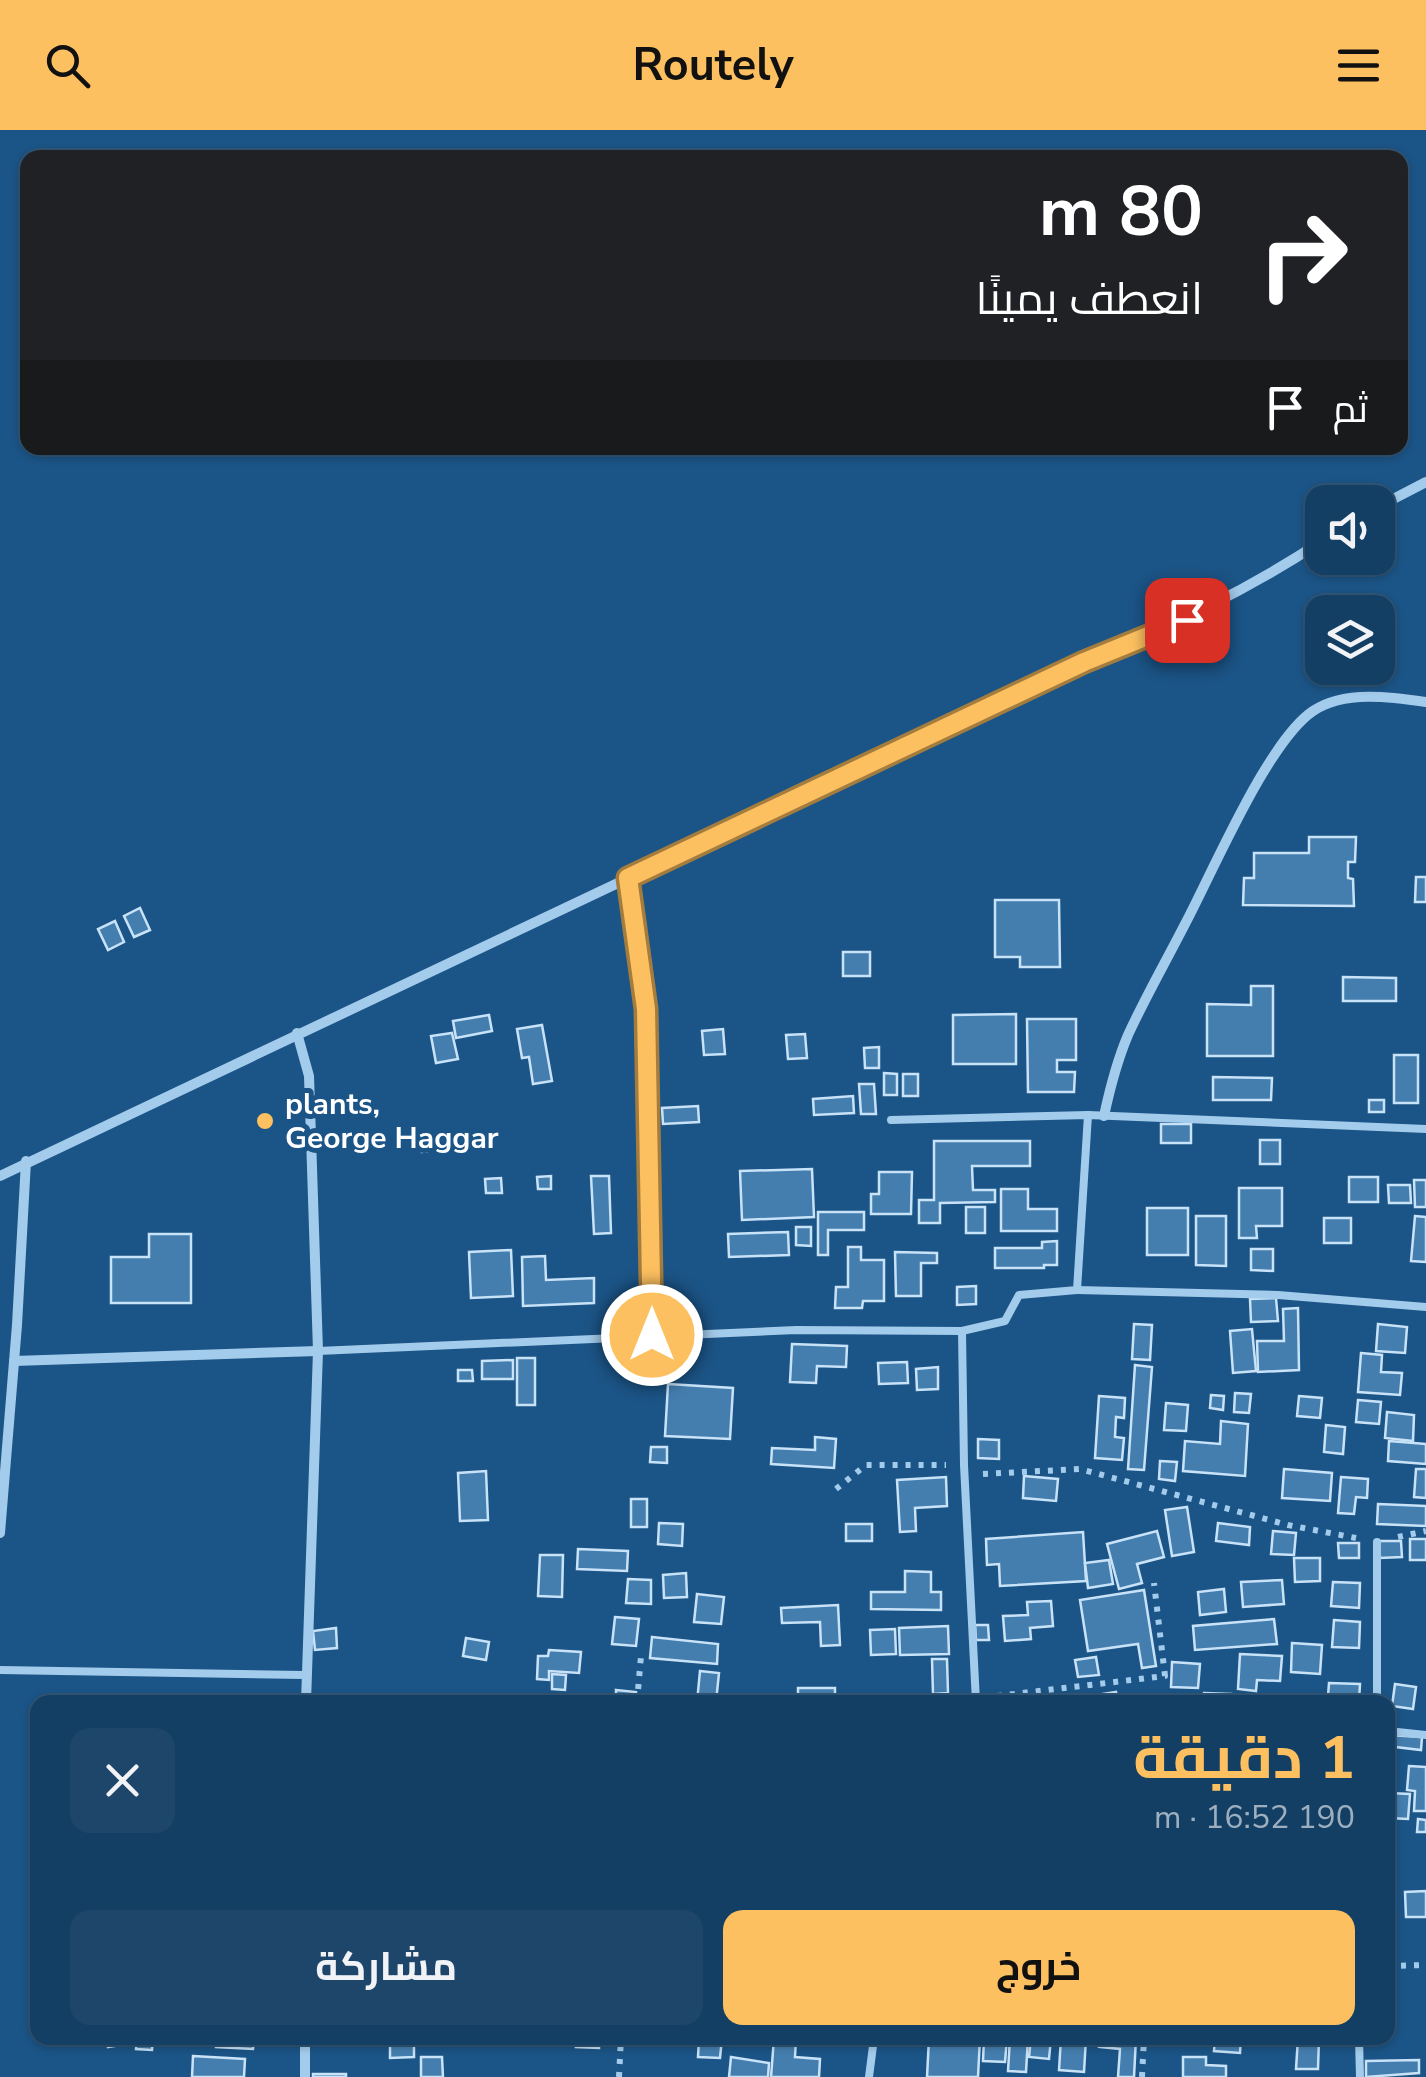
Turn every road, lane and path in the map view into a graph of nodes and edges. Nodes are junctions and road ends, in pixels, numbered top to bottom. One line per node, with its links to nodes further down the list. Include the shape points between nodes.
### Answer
1 (1426, 482): 2 (street)
2 (1395, 498)
3 (1305, 552): 5 (street, via 1187,620 1084,662)
4 (1426, 702): 8 (street, via 1332,703 1313,711 1280,748 1134,1023)
5 (628, 878): 6 (street); 16 (street, via 646,1009)
6 (298, 1034): 11 (street); 17 (street, via 309,1076)
7 (1088, 1115): 8 (lane); 9 (lane); 13 (lane)
8 (1104, 1116): 10 (lane)
9 (891, 1120)
10 (1426, 1129)
11 (26, 1161): 12 (street); 18 (street)
12 (0, 1176)
13 (1077, 1290): 14 (lane); 15 (lane, via 1019,1295 1005,1321)
14 (1426, 1306)
15 (962, 1331): 16 (lane); 19 (lane)
16 (652, 1335): 17 (lane)
17 (318, 1351): 18 (street); 27 (street)
18 (14, 1360): 22 (street)
19 (964, 1470): 20 (path, via 866,1465); 23 (path, via 1080,1468); 30 (lane)
20 (836, 1490)
21 (1426, 1532): 23 (path)
22 (0, 1533)
23 (1377, 1542): 32 (lane)
24 (1154, 1583): 31 (path, via 1165,1676)
25 (641, 1656): 29 (path)
26 (0, 1670): 27 (lane)
27 (304, 1675): 28 (street)
28 (305, 1695)
29 (638, 1695)
30 (976, 1695)
31 (1015, 1695)
32 (1377, 1695)
33 (1395, 1733): 34 (lane)
34 (1426, 1735)
35 (1395, 1966): 36 (path)
36 (1426, 1966)
37 (305, 2045): 42 (street)
38 (621, 2045): 43 (path)
39 (873, 2045): 44 (lane)
40 (1144, 2045): 45 (path)
41 (1359, 2045): 46 (lane)
42 (305, 2077)
43 (619, 2077)
44 (869, 2077)
45 (1142, 2077)
46 (1360, 2077)

